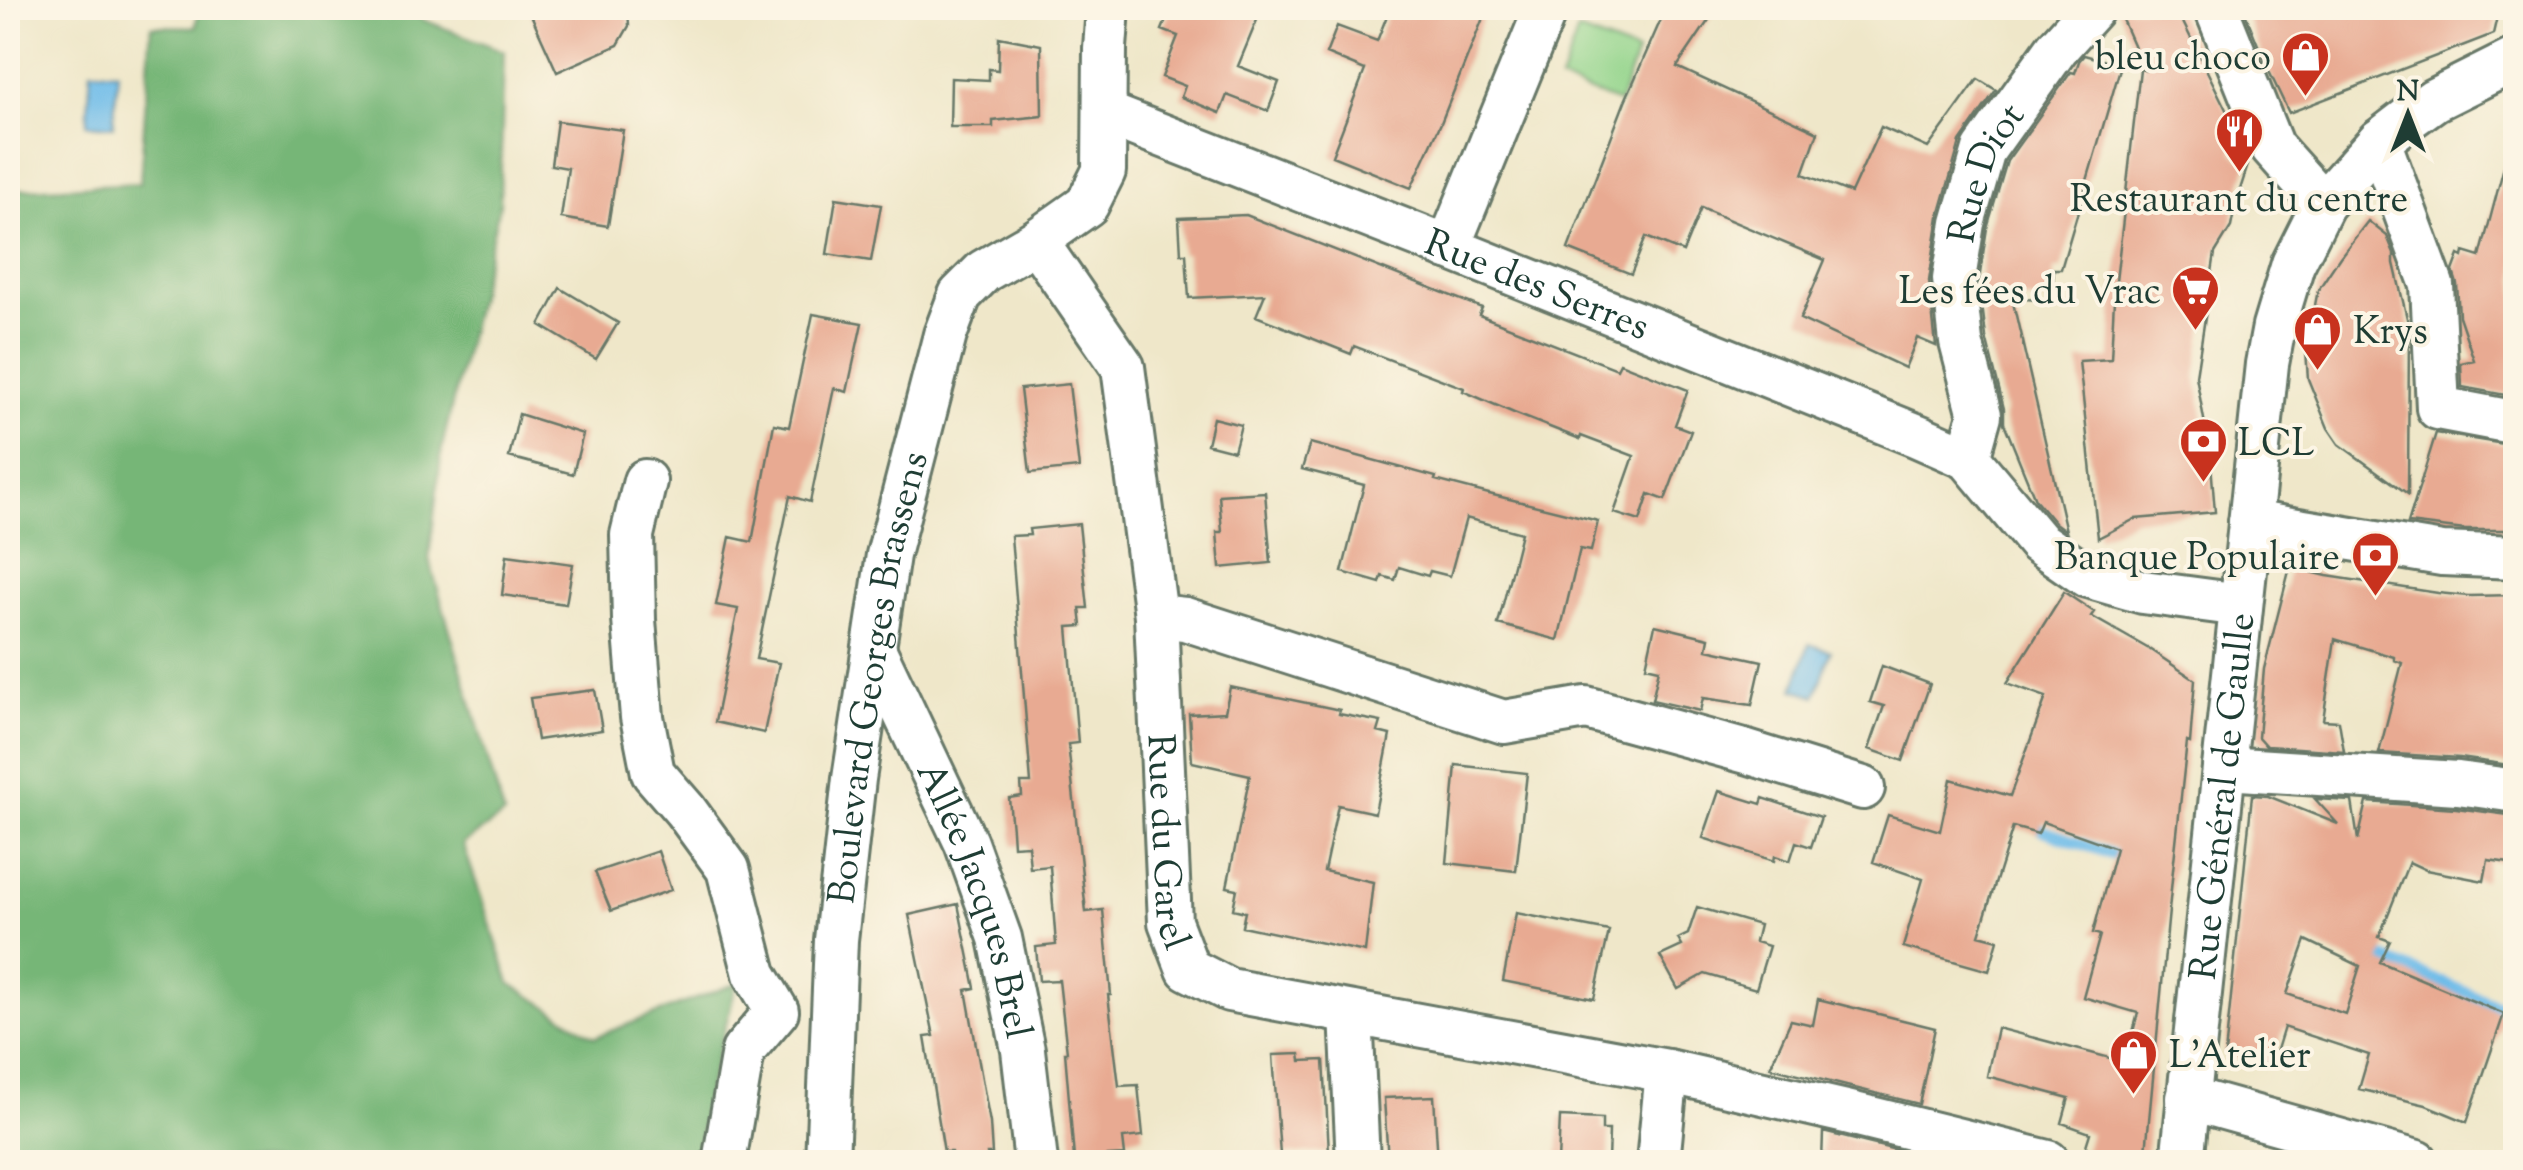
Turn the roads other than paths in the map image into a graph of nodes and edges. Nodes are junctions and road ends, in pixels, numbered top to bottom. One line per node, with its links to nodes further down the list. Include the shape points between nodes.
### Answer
1 (1108, 8): 6 (street)
2 (1546, 8): 10 (street)
3 (2093, 8): 12 (street, Rue Diot, via 1984,150 1963,222 1954,279 1980,415)
4 (2216, 8): 8 (street, via 2272,148)
5 (2516, 59): 7 (street, Rue Général de Gaulle, via 2434,100)
6 (1104, 114): 9 (street, via 1104,171 1087,205); 10 (street, Rue des Serres)
7 (2379, 142): 8 (street, Rue Général de Gaulle); 11 (street, via 2432,285 2438,408)
8 (2323, 204): 14 (street, Rue Général de Gaulle, via 2293,264 2274,327)
9 (1036, 241): 17 (street, Rue du Garel, via 1124,367); 18 (street, Boulevard Georges Brassens, via 984,271 960,295 888,556)
10 (1448, 248): 12 (street, Rue des Serres)
11 (2516, 420)
12 (1968, 458): 16 (street, via 2038,542 2086,576 2144,592)
13 (644, 482): 22 (street, via 632,535 634,620 653,773 728,869 755,974)
14 (2250, 522): 15 (street, via 2442,554); 16 (street, Rue Général de Gaulle)
15 (2516, 556)
16 (2241, 605): 19 (street, Rue Général de Gaulle)
17 (1156, 616): 20 (street, via 1185,619 1504,722 1586,708); 23 (street, Rue du Garel, via 1170,922 1188,969 1229,990)
18 (874, 648): 24 (street, Boulevard Georges Brassens, via 836,940); 29 (street, Allée Jacques Brel, via 966,843 1000,938)
19 (2224, 768): 21 (street); 26 (street, Rue Général de Gaulle)
20 (1863, 788)
21 (2516, 792)
22 (777, 1011): 24 (street); 27 (street, via 743,1051)
23 (1351, 1013): 25 (street, Rue du Garel); 30 (street)
24 (833, 1020): 28 (street, Boulevard Georges Brassens)
25 (1667, 1072): 31 (street); 32 (street, Rue du Garel)
26 (2188, 1098): 33 (street, Rue Général de Gaulle); 34 (street)
27 (724, 1162)
28 (828, 1162)
29 (1036, 1162)
30 (1358, 1162)
31 (1658, 1162)
32 (2048, 1162)
33 (2182, 1162)
34 (2417, 1162)

